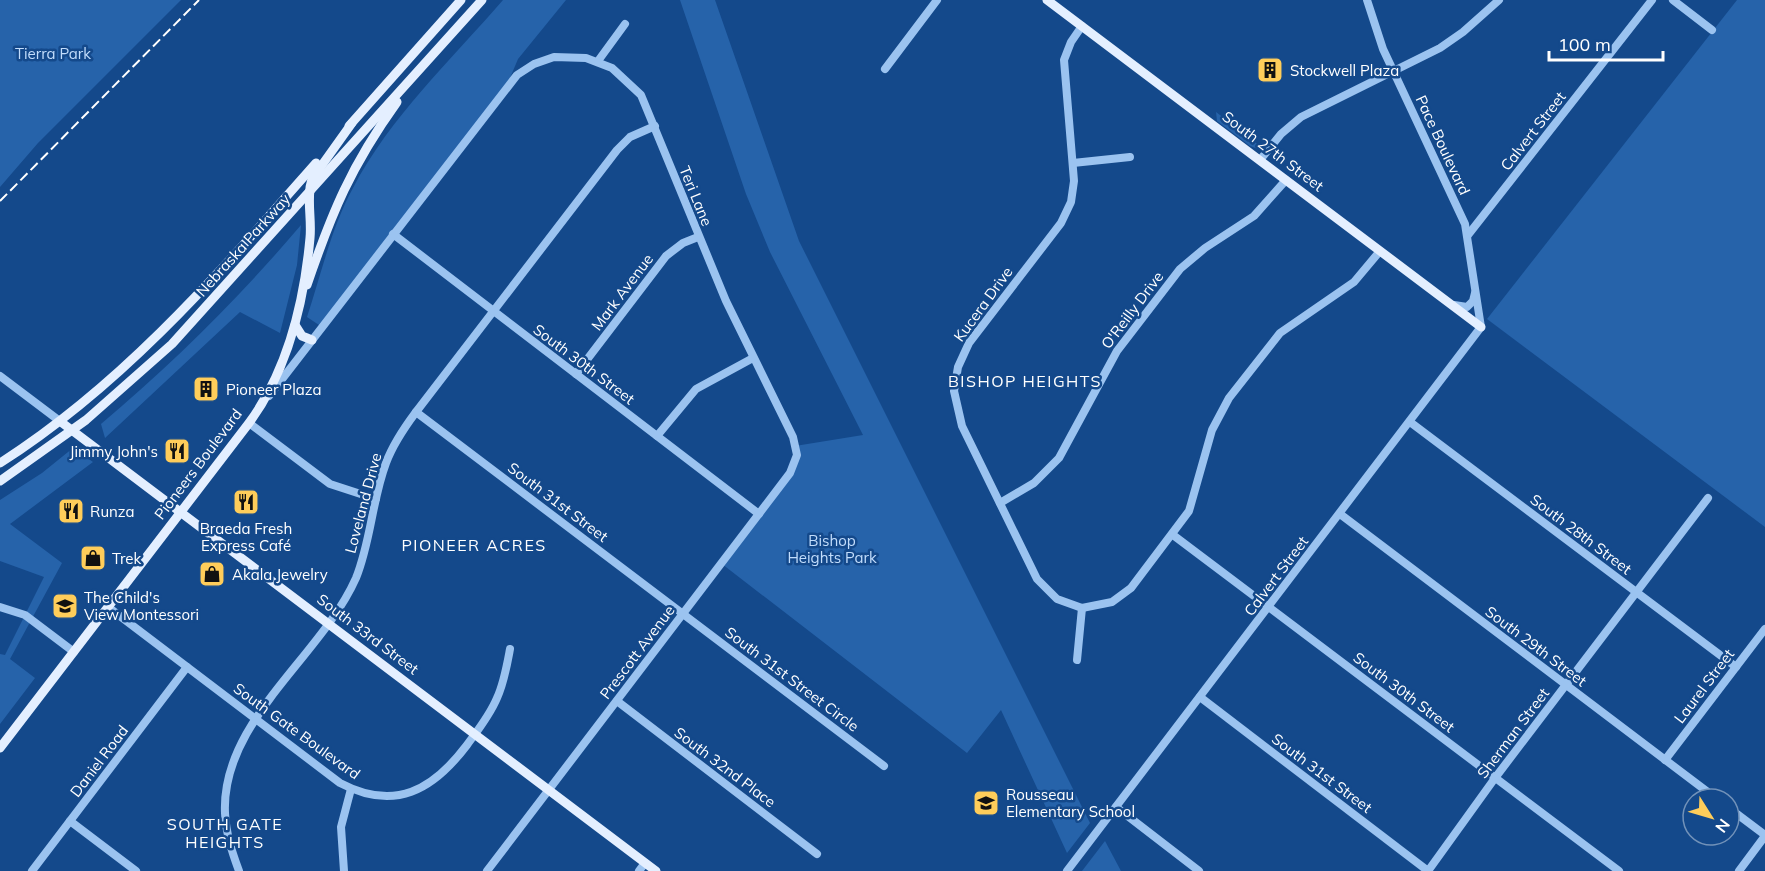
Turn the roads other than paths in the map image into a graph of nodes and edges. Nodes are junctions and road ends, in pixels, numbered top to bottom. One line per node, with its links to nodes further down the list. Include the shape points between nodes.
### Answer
1 (461, 0): 17 (main road, Nebraska Parkway)
2 (482, 0): 12 (main road, Nebraska Parkway)
3 (937, 0): 14 (street)
4 (1047, 0): 10 (main road, South 27th Street)
5 (1367, 0): 15 (street, Pace Boulevard)
6 (1499, 0): 15 (street, via 1453,40)
7 (1652, 0): 25 (street, Calvert Street)
8 (1673, 0): 11 (street)
9 (625, 24): 13 (street)
10 (1082, 26): 20 (main road, South 27th Street); 21 (street, Kucera Drive, via 1066,51 1063,70)
11 (1712, 30)
12 (434, 53): 23 (main road, Nebraska Parkway); 31 (main road, via 357,160 331,215)
13 (598, 61): 16 (street, Teri Lane, via 574,56 543,60 523,70); 18 (street, Teri Lane, via 632,84)
14 (885, 69)
15 (1393, 72): 20 (street, via 1301,117); 25 (street, Pace Boulevard)
16 (507, 85): 24 (street, Pioneers Boulevard)
17 (352, 123): 23 (main road, via 315,174); 40 (main road, Nebraska Parkway, via 179,316)
18 (655, 126): 26 (street, Teri Lane); 30 (street, Loveland Drive, via 630,138 617,150)
19 (1130, 157): 21 (street)
20 (1260, 160): 22 (main road, South 27th Street)
21 (1072, 163): 50 (street, Kucera Drive, via 1073,191 1067,213 969,343 955,379 958,415)
22 (1286, 180): 27 (main road, South 27th Street); 50 (street, O'Reilly Drive, via 1254,216 1180,269 1117,351 1059,458 1034,483)
23 (309, 193): 31 (main road, via 310,236); 43 (main road, Nebraska Parkway, via 172,344)
24 (393, 234): 30 (street, South 30th Street); 34 (street, Pioneers Boulevard)
25 (1468, 235): 28 (street)
26 (698, 237): 35 (street, Teri Lane); 36 (street, Mark Avenue, via 666,256)
27 (1380, 251): 29 (main road, South 27th Street); 54 (street, via 1354,282 1280,333 1229,398 1212,430 1189,511)
28 (1475, 289): 29 (street, via 1469,306); 33 (street)
29 (1453, 305): 33 (main road, South 27th Street)
30 (494, 311): 36 (street, South 30th Street); 39 (street, Loveland Drive)
31 (298, 313): 32 (main road)
32 (295, 325): 34 (main road, via 302,336); 38 (main road, via 282,364)
33 (1481, 327): 41 (street, Calvert Street)
34 (312, 340): 38 (street, Pioneers Boulevard)
35 (753, 358): 44 (street, via 696,389); 45 (street, Teri Lane)
36 (576, 374): 44 (street, South 30th Street)
37 (0, 376): 40 (street)
38 (259, 409): 42 (main road, Pioneers Boulevard)
39 (416, 412): 49 (street, Loveland Drive, via 392,447); 60 (street, South 31st Street)
40 (61, 422): 43 (main road, South 33rd Street); 46 (main road, Nebraska Parkway)
41 (1410, 422): 53 (street, Calvert Street); 55 (street, South 28th Street)
42 (249, 423): 49 (street, via 330,484); 51 (main road, Pioneers Boulevard)
43 (74, 430): 47 (main road, Nebraska Parkway); 51 (main road, South 33rd Street)
44 (657, 436): 52 (street, South 30th Street)
45 (795, 446): 52 (street, Prescott Avenue, via 795,465)
46 (0, 463)
47 (0, 481)
48 (1708, 498): 55 (street, Sherman Street)
49 (376, 499): 61 (street, Loveland Drive, via 357,576)
50 (1000, 503): 59 (street, Kucera Drive, via 1042,587 1057,599)
51 (181, 512): 57 (main road, Pioneers Boulevard); 61 (main road, South 33rd Street)
52 (759, 514): 60 (street, Prescott Avenue)
53 (1340, 514): 58 (street, Calvert Street); 68 (street, South 29th Street)
54 (1173, 535): 58 (street, South 30th Street); 59 (street, via 1122,597 1101,606)
55 (1636, 592): 67 (street, South 28th Street); 68 (street, Sherman Street)
56 (0, 607): 64 (street, via 27,616)
57 (108, 607): 64 (main road, Pioneers Boulevard); 66 (street, South Gate Boulevard)
58 (1269, 607): 69 (street, Calvert Street); 76 (street, South 30th Street)
59 (1082, 608): 65 (street)
60 (683, 614): 70 (street, Prescott Avenue); 75 (street, South 31st Street Circle)
61 (328, 624): 71 (street, Loveland Drive); 72 (main road, South 33rd Street)
62 (1765, 629): 67 (street, Laurel Street)
63 (510, 649): 72 (street, South Gate Boulevard, via 498,697)
64 (74, 652): 73 (main road, Pioneers Boulevard)
65 (1077, 660)
66 (187, 667): 71 (street, South Gate Boulevard); 82 (street, Daniel Road)
67 (1736, 667): 74 (street, Laurel Street)
68 (1565, 685): 74 (street, South 29th Street); 76 (street, Sherman Street)
69 (1200, 697): 80 (street, Calvert Street); 94 (street, South 31st Street)
70 (616, 701): 79 (street, Prescott Avenue); 84 (street, South 32nd Place)
71 (257, 720): 78 (street, South Gate Boulevard); 88 (street, Loveland Drive, via 236,754 227,784 226,829)
72 (475, 734): 78 (street, South Gate Boulevard, via 446,771 422,788 384,796); 79 (main road, South 33rd Street)
73 (0, 748)
74 (1665, 760): 77 (street, South 29th Street)
75 (884, 766)
76 (1495, 778): 94 (street, Sherman Street); 95 (street, South 30th Street)
77 (1701, 787)
78 (351, 789): 89 (street, via 341,827)
79 (549, 790): 85 (main road, South 33rd Street); 90 (street, Prescott Avenue)
80 (1116, 807): 92 (street, Calvert Street); 93 (street)
81 (1741, 817): 83 (street)
82 (70, 821): 86 (street, Daniel Road); 87 (street)
83 (1765, 836): 96 (street)
84 (818, 854)
85 (642, 867): 91 (main road, South 33rd Street)
86 (32, 871)
87 (136, 871)
88 (239, 871)
89 (344, 871)
90 (487, 871)
91 (656, 871)
92 (1067, 871)
93 (1199, 871)
94 (1428, 871)
95 (1619, 871)
96 (1739, 871)

